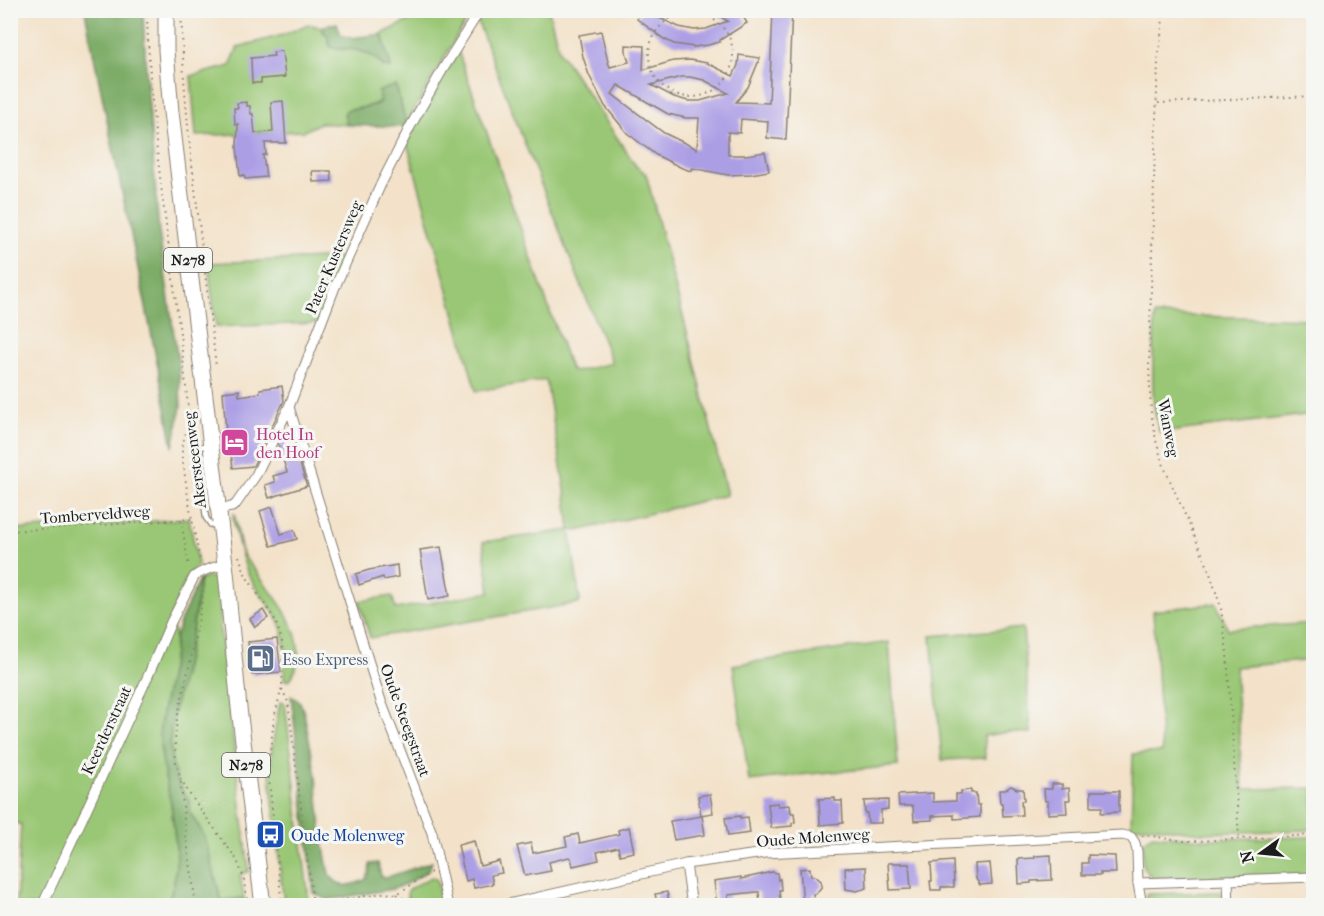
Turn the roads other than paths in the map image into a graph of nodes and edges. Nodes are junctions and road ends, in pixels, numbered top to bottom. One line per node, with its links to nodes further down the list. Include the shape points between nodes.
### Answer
1 (166, 10): 4 (main road, Akersteenweg / N278, via 171,112)
2 (480, 10): 3 (street, Pater Kustersweg, via 410,127 371,205)
3 (289, 407): 5 (street, Pater Kustersweg, via 253,481 236,504); 14 (street, Oude Steegstraat, via 381,701 432,833)
4 (210, 445): 5 (main road, Akersteenweg / N278); 6 (lane, via 201,447 198,454 207,520 213,526)
5 (218, 509): 6 (main road, Akersteenweg / N278)
6 (220, 525): 7 (main road, Akersteenweg / N278)
7 (230, 566): 12 (street, Keerderstraat, via 214,567 202,575 166,633); 13 (main road, Akersteenweg / N278, via 239,708)
8 (686, 864): 11 (street, Oude Molenweg, via 777,853 1128,835 1137,851); 15 (street, Oude Molenweg); 16 (street)
9 (1314, 877): 10 (street)
10 (1228, 880): 11 (street); 18 (street)
11 (1138, 883): 17 (street)
12 (42, 906)
13 (263, 906)
14 (448, 906)
15 (499, 906)
16 (692, 906)
17 (1142, 906)
18 (1229, 906)

